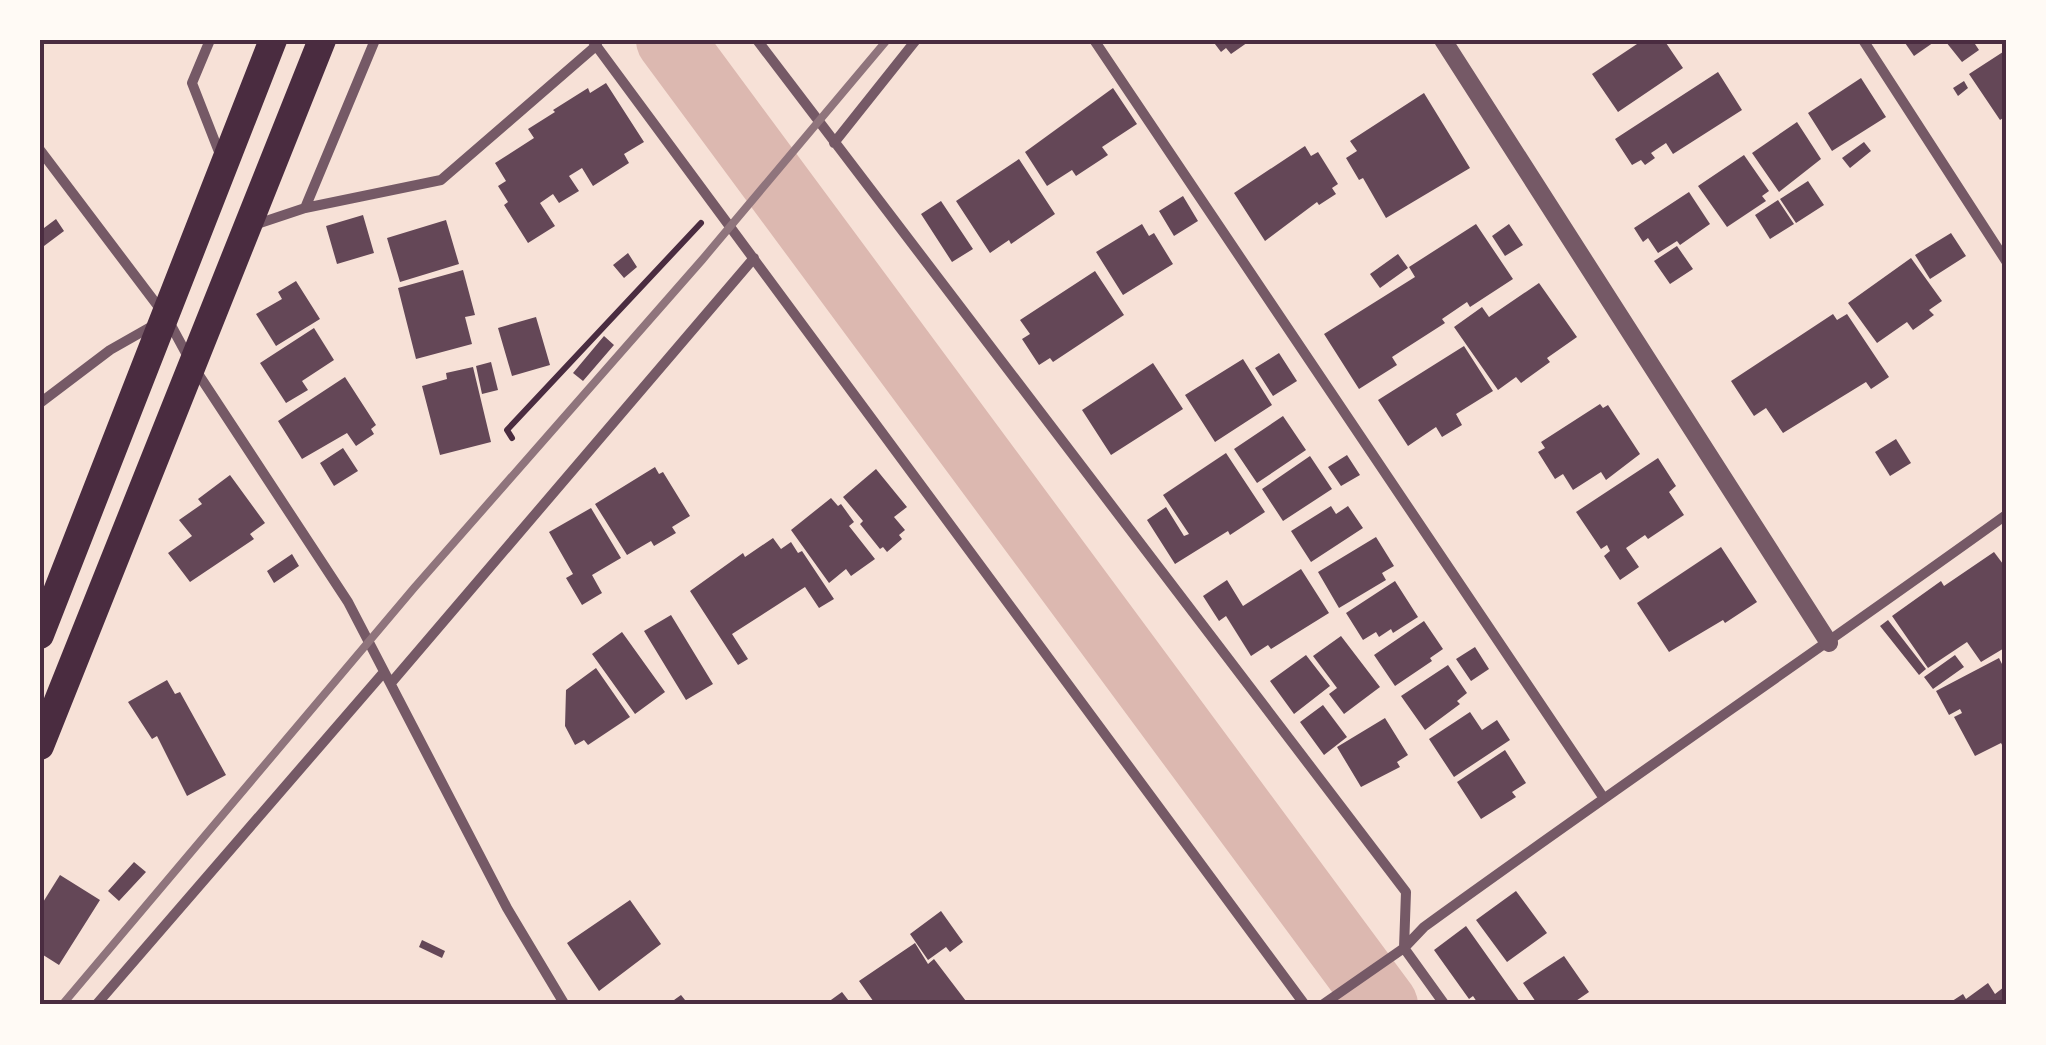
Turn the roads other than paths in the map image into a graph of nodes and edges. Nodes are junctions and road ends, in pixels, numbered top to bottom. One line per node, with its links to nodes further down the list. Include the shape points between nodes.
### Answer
1 (210, 40): 13 (street, via 192,83)
2 (274, 40): 13 (highway)
3 (322, 40): 15 (highway)
4 (375, 40): 14 (street)
5 (757, 40): 11 (street)
6 (916, 40): 11 (street)
7 (1094, 40): 27 (street)
8 (1442, 40): 23 (street)
9 (1863, 40): 17 (street)
10 (595, 43): 14 (street, via 441,180); 16 (street)
11 (834, 143): 28 (street, via 1406,892)
12 (40, 150): 18 (street)
13 (224, 167): 18 (highway)
14 (304, 208): 15 (street)
15 (248, 227): 19 (highway)
16 (754, 258): 25 (street); 31 (street)
17 (2006, 261)
18 (166, 318): 19 (street); 20 (street, via 110,350); 22 (highway)
19 (192, 366): 24 (street, via 348,602); 26 (highway)
20 (40, 404)
21 (2006, 514): 23 (street)
22 (40, 634)
23 (1829, 643): 27 (street)
24 (384, 672): 25 (street); 29 (street)
25 (391, 683): 30 (street)
26 (40, 746)
27 (1603, 797): 28 (street)
28 (1404, 948): 32 (street); 33 (street)
29 (96, 1005)
30 (565, 1005)
31 (1304, 1005)
32 (1322, 1005)
33 (1445, 1005)

